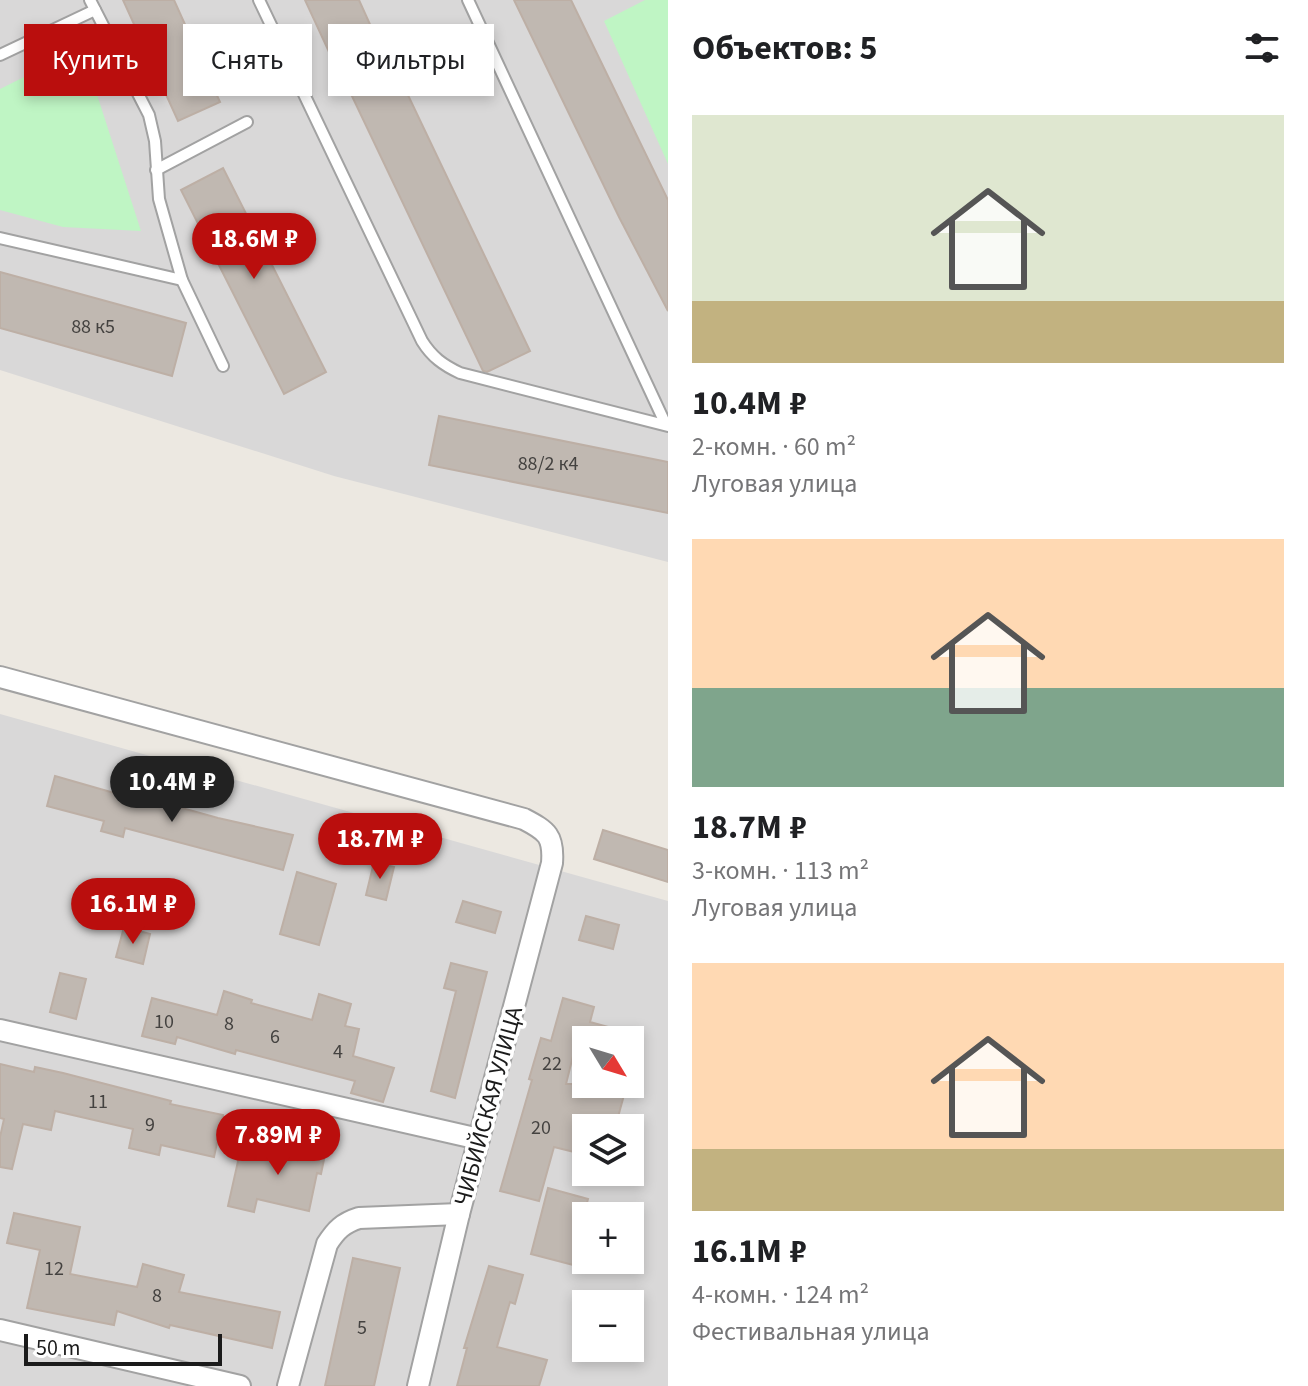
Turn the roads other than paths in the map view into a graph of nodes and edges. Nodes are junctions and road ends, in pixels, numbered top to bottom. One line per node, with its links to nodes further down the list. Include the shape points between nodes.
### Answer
1 (259, 0): 10 (lane, via 431,355 460,373)
2 (468, 0): 10 (lane)
3 (93, 5): 4 (lane); 6 (lane, via 149,115)
4 (0, 55)
5 (247, 122): 6 (lane)
6 (156, 170): 8 (lane)
7 (0, 238): 8 (lane)
8 (182, 280): 9 (lane)
9 (223, 366)
10 (667, 426)
11 (0, 677): 13 (street, ЧИБИЙСКАЯ УЛИЦА, via 524,819 542,829 553,844 552,863)
12 (0, 1030): 13 (street)
13 (479, 1139): 14 (street, ЧИБИЙСКАЯ УЛИЦА)
14 (459, 1214): 17 (street, via 359,1218 335,1231); 18 (street, ЧИБИЙСКАЯ УЛИЦА)
15 (0, 1330): 16 (street)
16 (240, 1386)
17 (288, 1386)
18 (418, 1386)

